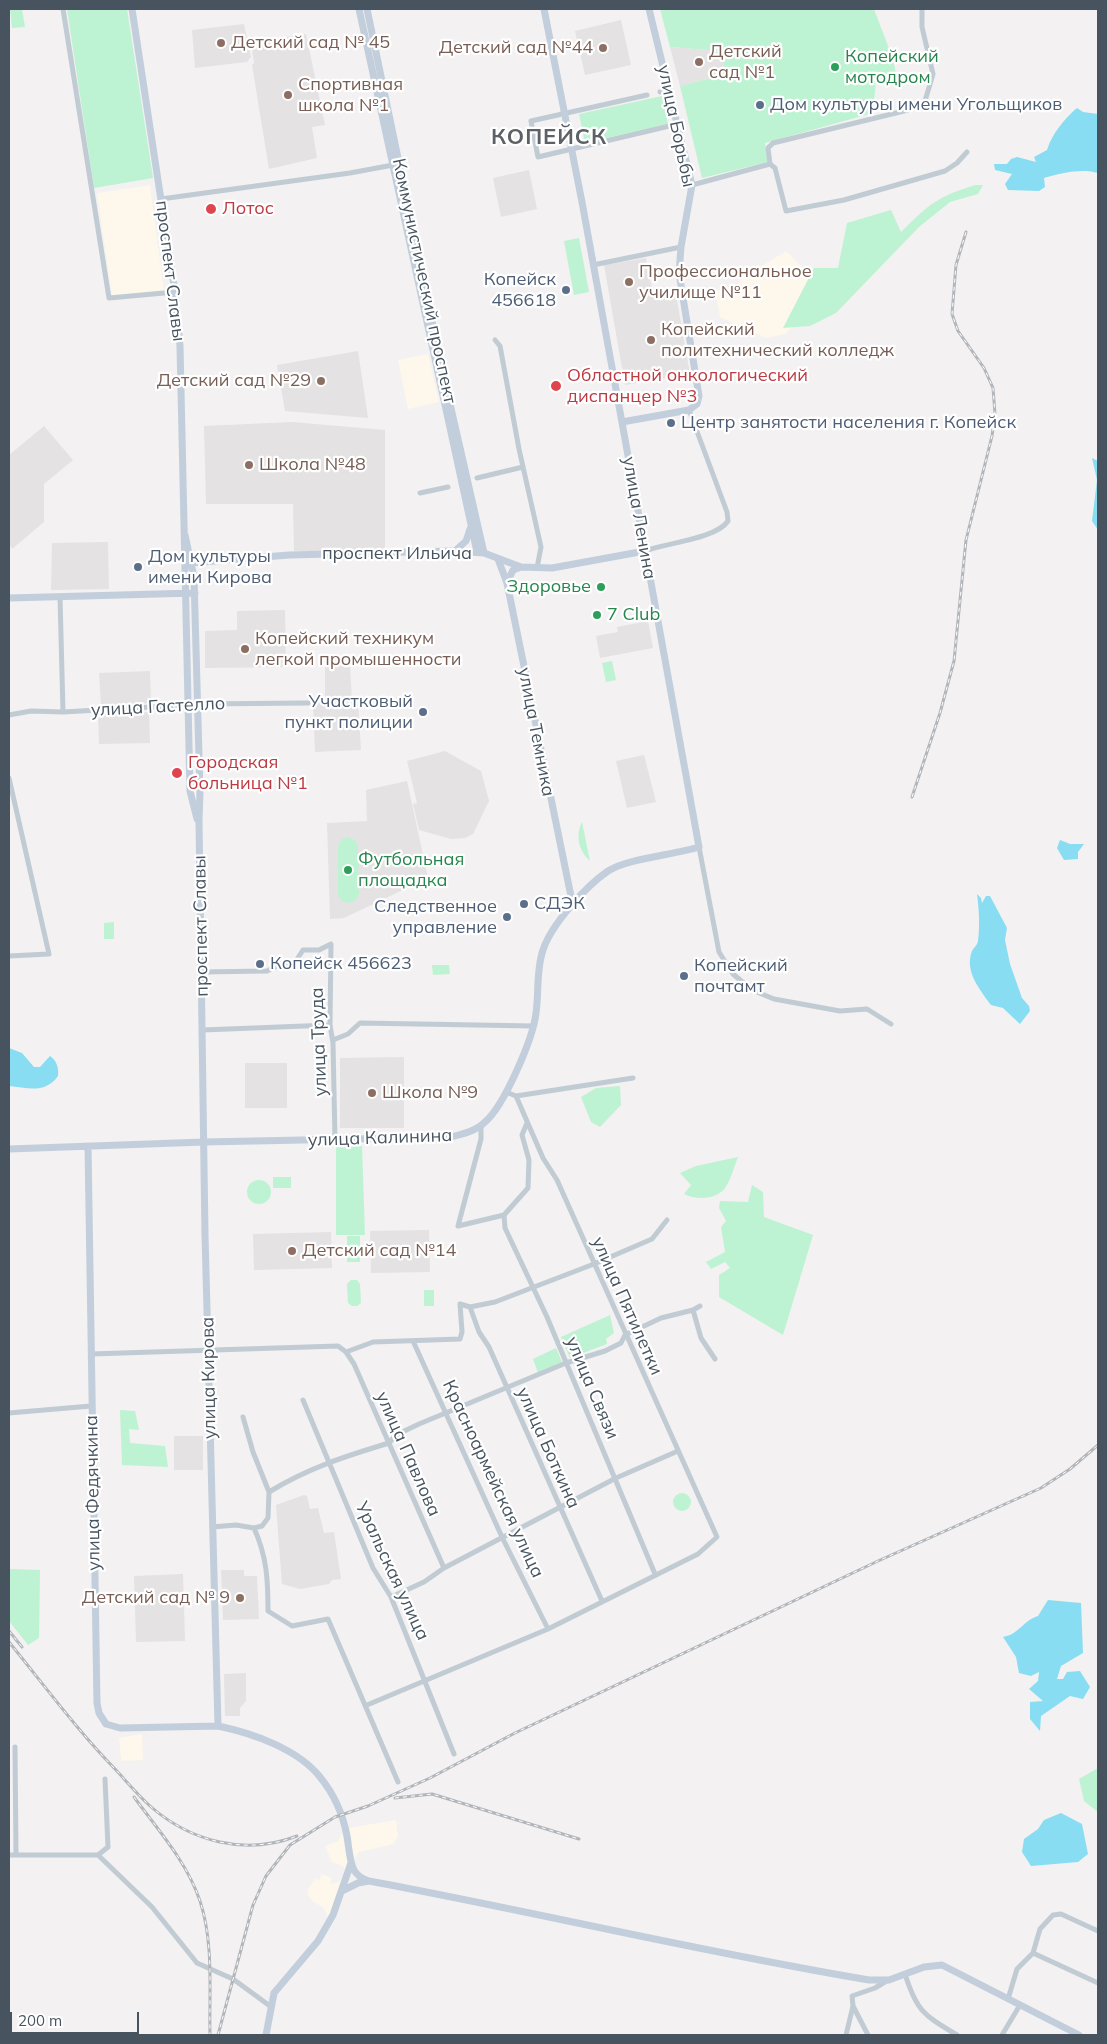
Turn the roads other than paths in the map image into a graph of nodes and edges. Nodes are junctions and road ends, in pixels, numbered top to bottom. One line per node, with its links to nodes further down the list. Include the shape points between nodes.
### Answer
1 (63, 9): 21 (street, via 109,298)
2 (132, 9): 18 (street, проспект Славы)
3 (359, 9): 15 (street)
4 (367, 9): 15 (street, Коммунистический проспект)
5 (544, 9): 11 (street, улица Ленина)
6 (649, 9): 8 (street, улица Борьбы)
7 (922, 9): 16 (street, via 922,27 933,74 925,101 904,111 773,143 768,148)
8 (670, 90): 9 (street); 12 (street, улица Борьбы)
9 (660, 92)
10 (647, 95): 11 (street)
11 (564, 114): 13 (street, улица Ленина); 13 (street, via 531,121 538,157)
12 (678, 124): 13 (street); 17 (street, улица Борьбы)
13 (572, 150): 20 (street, улица Ленина)
14 (967, 152): 16 (street, via 945,171 844,200 786,211 775,168)
15 (396, 164): 18 (street); 23 (street, Коммунистический проспект)
16 (770, 164): 17 (street)
17 (692, 185): 19 (street, улица Борьбы)
18 (161, 199): 21 (street, проспект Славы)
19 (681, 247): 20 (street); 24 (street, улица Борьбы, via 680,285 698,392 696,404)
20 (593, 265): 25 (street, улица Ленина)
21 (175, 292): 31 (street, проспект Славы, via 180,346)
22 (495, 340): 26 (street, via 500,346)
23 (436, 352): 30 (street); 34 (street, Коммунистический проспект)
24 (689, 410): 25 (street); 33 (street, проспект Ильича, via 728,521 724,526 692,539)
25 (622, 422): 33 (street, улица Ленина)
26 (523, 467): 27 (street); 39 (street, via 541,547)
27 (477, 478)
28 (448, 487): 29 (street)
29 (420, 493)
30 (471, 525): 32 (street, via 466,541); 34 (street)
31 (185, 535): 36 (street, проспект Славы); 37 (street, проспект Славы)
32 (455, 551): 34 (street, проспект Ильича); 36 (street, проспект Ильича, via 289,555)
33 (645, 551): 39 (street, проспект Ильича); 54 (street, улица Ленина)
34 (481, 553): 35 (street, проспект Ильича)
35 (497, 559): 38 (street, проспект Ильича); 40 (street, улица Темника)
36 (192, 563): 37 (street, проспект Ильича); 41 (street, проспект Славы)
37 (183, 564): 42 (street, проспект Славы)
38 (521, 567): 39 (street, проспект Ильича); 40 (street, via 513,570)
39 (537, 568)
40 (507, 583): 55 (street, улица Темника)
41 (195, 593): 42 (street); 46 (street, проспект Славы)
42 (184, 594): 43 (street); 45 (street, проспект Славы)
43 (60, 597): 44 (street); 50 (street)
44 (9, 598)
45 (186, 669): 46 (street); 49 (street, проспект Славы)
46 (197, 669): 48 (street, проспект Славы)
47 (308, 703): 48 (street, улица Гастелло)
48 (198, 704): 49 (street, улица Гастелло); 53 (street, проспект Славы)
49 (187, 705): 50 (street, улица Гастелло); 53 (street, проспект Славы, via 190,791)
50 (63, 712): 51 (street, улица Гастелло, via 31,710)
51 (9, 715)
52 (9, 778): 56 (street, via 49,954)
53 (199, 821): 57 (street, проспект Славы)
54 (699, 847): 55 (street, улица Калинина, via 610,870); 58 (street, улица Ленина, via 719,952 733,974 752,990 774,1000 840,1012 867,1009)
55 (573, 906): 60 (street, улица Калинина, via 542,951)
56 (9, 956)
57 (202, 972): 59 (street, улица Труда, via 267,971 283,963 294,964 304,950 319,950 331,944); 61 (street, проспект Славы)
58 (891, 1024)
59 (330, 1025): 61 (street); 62 (street, улица Труда)
60 (534, 1026): 62 (street, via 360,1022 348,1034); 64 (street, улица Калинина)
61 (202, 1030): 69 (street, улица Кирова)
62 (333, 1040): 68 (street, улица Труда)
63 (633, 1078): 65 (street)
64 (506, 1092): 65 (street); 67 (street, улица Калинина, via 495,1112)
65 (516, 1096): 66 (street, улица Пятилетки)
66 (527, 1123): 72 (street, via 522,1135 529,1160 528,1188); 74 (street, улица Пятилетки, via 557,1180)
67 (481, 1126): 68 (street, улица Калинина, via 451,1137); 72 (street, via 481,1139 458,1226)
68 (335, 1140): 69 (street, улица Калинина)
69 (204, 1142): 70 (street, улица Калинина); 81 (street, улица Кирова)
70 (88, 1146): 71 (street, улица Калинина); 83 (street, улица Федячкина)
71 (9, 1149)
72 (504, 1215): 75 (street, улица Связи, via 504,1228)
73 (667, 1220): 74 (street, via 652,1239)
74 (594, 1264): 75 (street); 79 (street, улица Пятилетки)
75 (533, 1288): 77 (street); 85 (street, улица Связи)
76 (700, 1306): 78 (street)
77 (470, 1307): 80 (street, via 460,1304 460,1339); 86 (street, улица Боткина)
78 (693, 1310): 79 (street, via 661,1318); 84 (street, via 700,1338)
79 (625, 1335): 85 (street, via 621,1343 606,1351); 93 (street, улица Пятилетки)
80 (413, 1341): 82 (street, via 373,1342); 90 (street, Красноармейская улица)
81 (208, 1350): 82 (street, via 338,1346); 83 (street); 98 (street, улица Кирова)
82 (346, 1352): 92 (street, улица Павлова)
83 (92, 1354): 88 (street, улица Федячкина)
84 (715, 1359)
85 (566, 1363): 86 (street); 95 (street, улица Связи)
86 (506, 1388): 90 (street); 97 (street, улица Боткина)
87 (302, 1400): 94 (street, Уральская улица)
88 (92, 1406): 89 (street); 108 (street, улица Федячкина, via 99,1713 106,1724 120,1728)
89 (9, 1412)
90 (446, 1414): 92 (street, via 396,1435); 100 (street, Красноармейская улица)
91 (243, 1417): 96 (street)
92 (389, 1443): 94 (street); 101 (street, улица Павлова)
93 (678, 1451): 95 (street); 102 (street, улица Пятилетки, via 717,1538 698,1554)
94 (328, 1462): 96 (street); 103 (street, Уральская улица, via 372,1568)
95 (616, 1478): 97 (street); 102 (street, улица Связи)
96 (269, 1492): 99 (street, via 268,1518 262,1526)
97 (560, 1507): 100 (street); 104 (street, улица Боткина)
98 (212, 1526): 99 (street); 108 (street, улица Кирова)
99 (254, 1528): 107 (street, via 263,1550 268,1580 268,1611 292,1626 328,1620)
100 (502, 1537): 101 (street); 105 (street, Красноармейская улица)
101 (444, 1568): 103 (street, via 424,1582)
102 (655, 1574): 104 (street)
103 (391, 1597): 106 (street, Уральская улица)
104 (602, 1601): 105 (street)
105 (548, 1629): 106 (street)
106 (426, 1682): 107 (street); 110 (street, Уральская улица)
107 (367, 1705): 112 (street)
108 (218, 1726): 116 (street, улица Федячкина, via 233,1729 289,1753 319,1776 341,1814)
109 (15, 1747): 114 (street)
110 (454, 1754)
111 (105, 1779): 115 (street, via 108,1847)
112 (398, 1782)
113 (9, 1855): 114 (street)
114 (16, 1855): 115 (street)
115 (98, 1855): 126 (street, via 152,1907 197,1963 233,1979)
116 (352, 1863): 117 (street, via 357,1875); 118 (street)
117 (369, 1881): 118 (street); 122 (street, via 844,1976)
118 (343, 1891): 126 (street, via 318,1941 280,1983)
119 (1098, 1931): 120 (street, via 1061,1914 1053,1915 1040,1929)
120 (1033, 1953): 123 (street); 124 (street, via 1016,1970)
121 (905, 1974): 122 (street); 124 (street, via 924,1966 942,1965); 131 (street, via 911,1993 924,2015)
122 (889, 1980): 127 (street, via 852,1996)
123 (1098, 1984)
124 (1008, 1999): 125 (street)
125 (1020, 2005): 132 (street); 133 (street)
126 (270, 2006): 128 (street)
127 (853, 2006): 129 (street); 130 (street)
128 (266, 2035)
129 (846, 2035)
130 (868, 2035)
131 (957, 2035)
132 (1002, 2035)
133 (1079, 2035)

